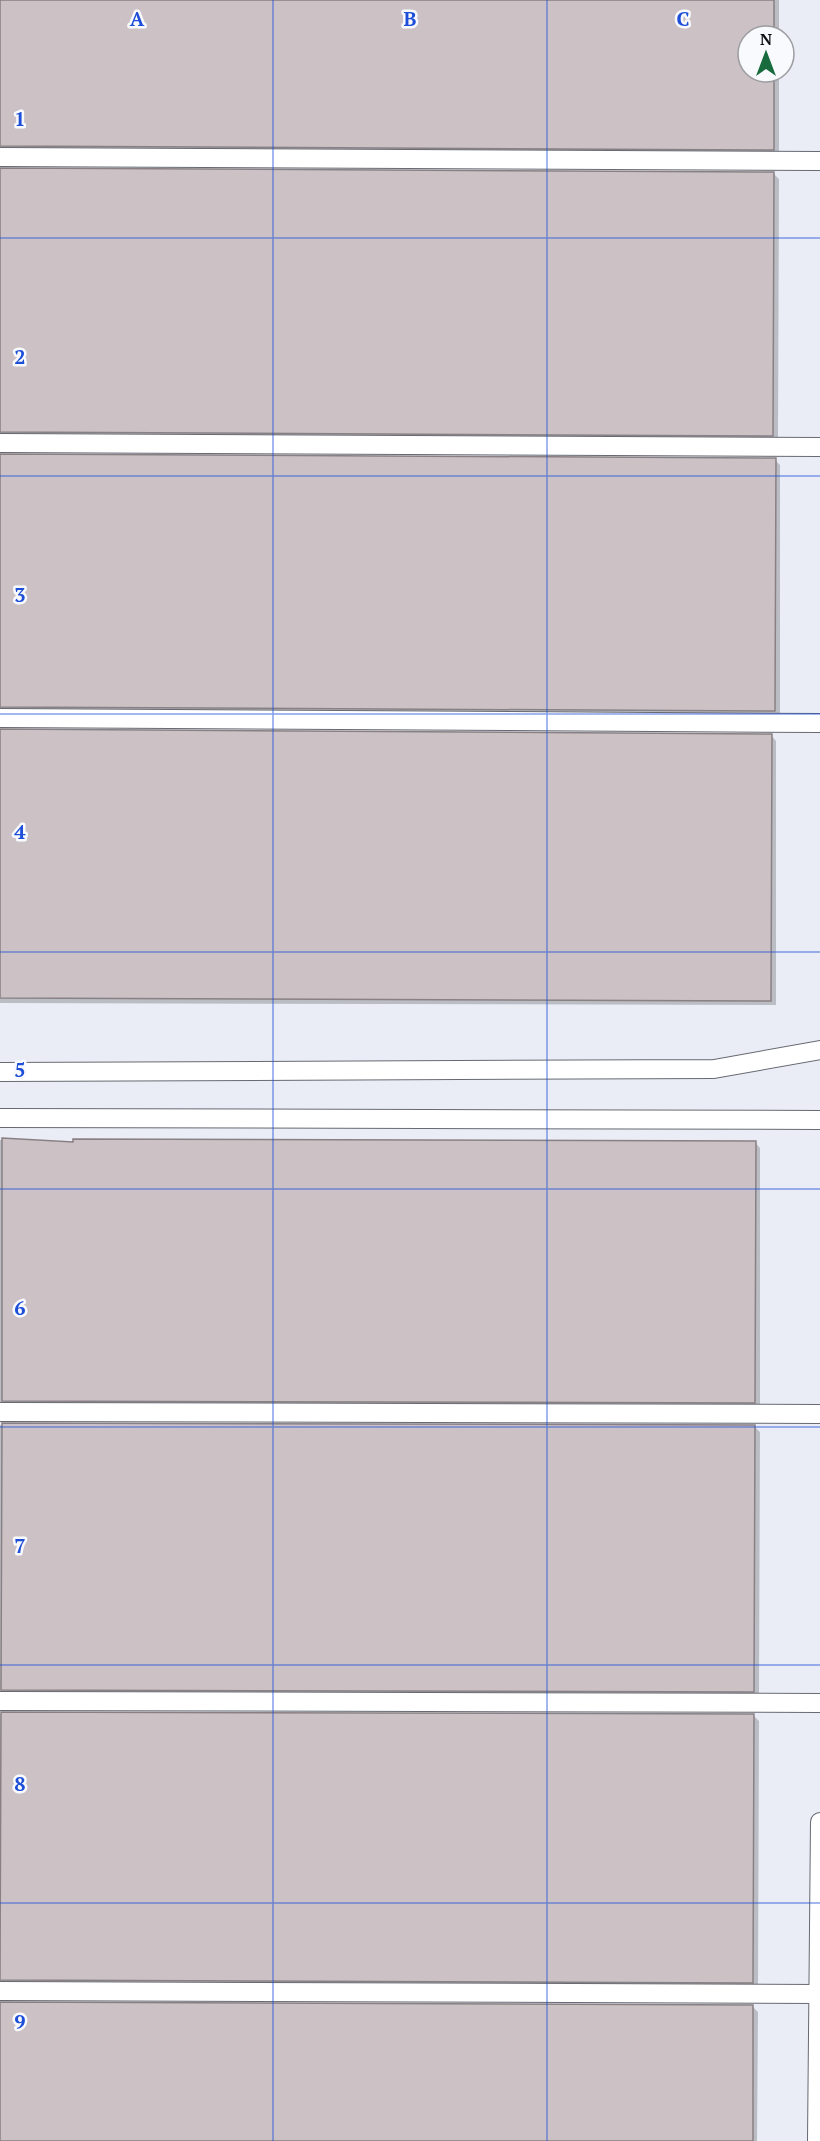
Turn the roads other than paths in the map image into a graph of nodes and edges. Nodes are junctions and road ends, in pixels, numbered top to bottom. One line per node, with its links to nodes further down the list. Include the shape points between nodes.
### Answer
1 (0, 157): 2 (lane)
2 (820, 161)
3 (0, 443): 4 (lane)
4 (820, 447)
5 (0, 718): 6 (lane)
6 (820, 723)
7 (820, 1050): 8 (lane, via 714,1069)
8 (0, 1072)
9 (0, 1118): 10 (lane)
10 (820, 1120)
11 (0, 1412): 12 (lane)
12 (820, 1414)
13 (0, 1701): 14 (lane)
14 (820, 1703)
15 (820, 1822): 17 (lane)
16 (0, 1990): 17 (lane)
17 (819, 1994): 18 (lane)
18 (817, 2141)

